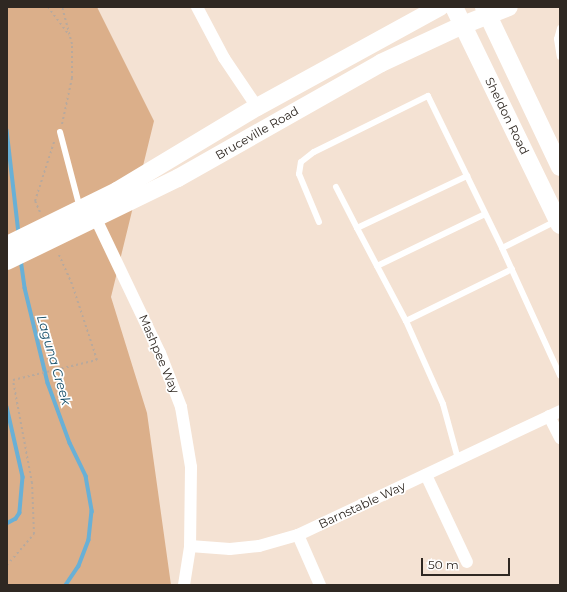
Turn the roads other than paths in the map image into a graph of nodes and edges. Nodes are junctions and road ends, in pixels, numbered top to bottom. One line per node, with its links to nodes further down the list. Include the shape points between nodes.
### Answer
1 (197, 7): 9 (street, via 222,54)
2 (440, 7): 9 (main road, Bruceville Road)
3 (454, 7): 6 (main road, Sheldon Road)
4 (509, 7): 5 (main road, Bruceville Road)
5 (486, 11): 6 (main road, Bruceville Road); 11 (main road)
6 (463, 25): 16 (main road, Bruceville Road, via 381,63 178,178); 18 (main road, Sheldon Road)
7 (560, 28): 8 (lane, via 557,39)
8 (560, 57)
9 (257, 107): 14 (main road, Bruceville Road, via 175,158)
10 (60, 132): 14 (lane)
11 (558, 157)
12 (467, 176): 15 (lane); 17 (lane, via 428,96 314,152 301,162 299,174); 20 (lane)
13 (336, 187): 20 (lane)
14 (81, 210): 19 (main road, Bruceville Road)
15 (485, 214): 22 (lane); 24 (lane)
16 (96, 219): 19 (main road, Bruceville Road); 33 (street, Mashpee Way, via 160,353 181,407 191,467)
17 (319, 222)
18 (559, 222): 22 (lane)
19 (62, 227): 21 (main road, Bruceville Road); 23 (main road, Bruceville Road)
20 (357, 228): 24 (lane)
21 (7, 245)
22 (502, 248): 25 (lane)
23 (7, 261)
24 (377, 266): 26 (lane)
25 (512, 269): 26 (lane); 27 (lane)
26 (406, 321): 30 (lane, via 443,404)
27 (560, 375)
28 (554, 413): 29 (street); 30 (street, Barnstable Way)
29 (560, 438)
30 (458, 460): 31 (street, Barnstable Way)
31 (426, 475): 32 (street, Barnstable Way); 34 (street)
32 (298, 535): 33 (street, Barnstable Way, via 259,546 230,549); 36 (street)
33 (190, 546): 35 (street)
34 (467, 562)
35 (184, 585)
36 (320, 585)

